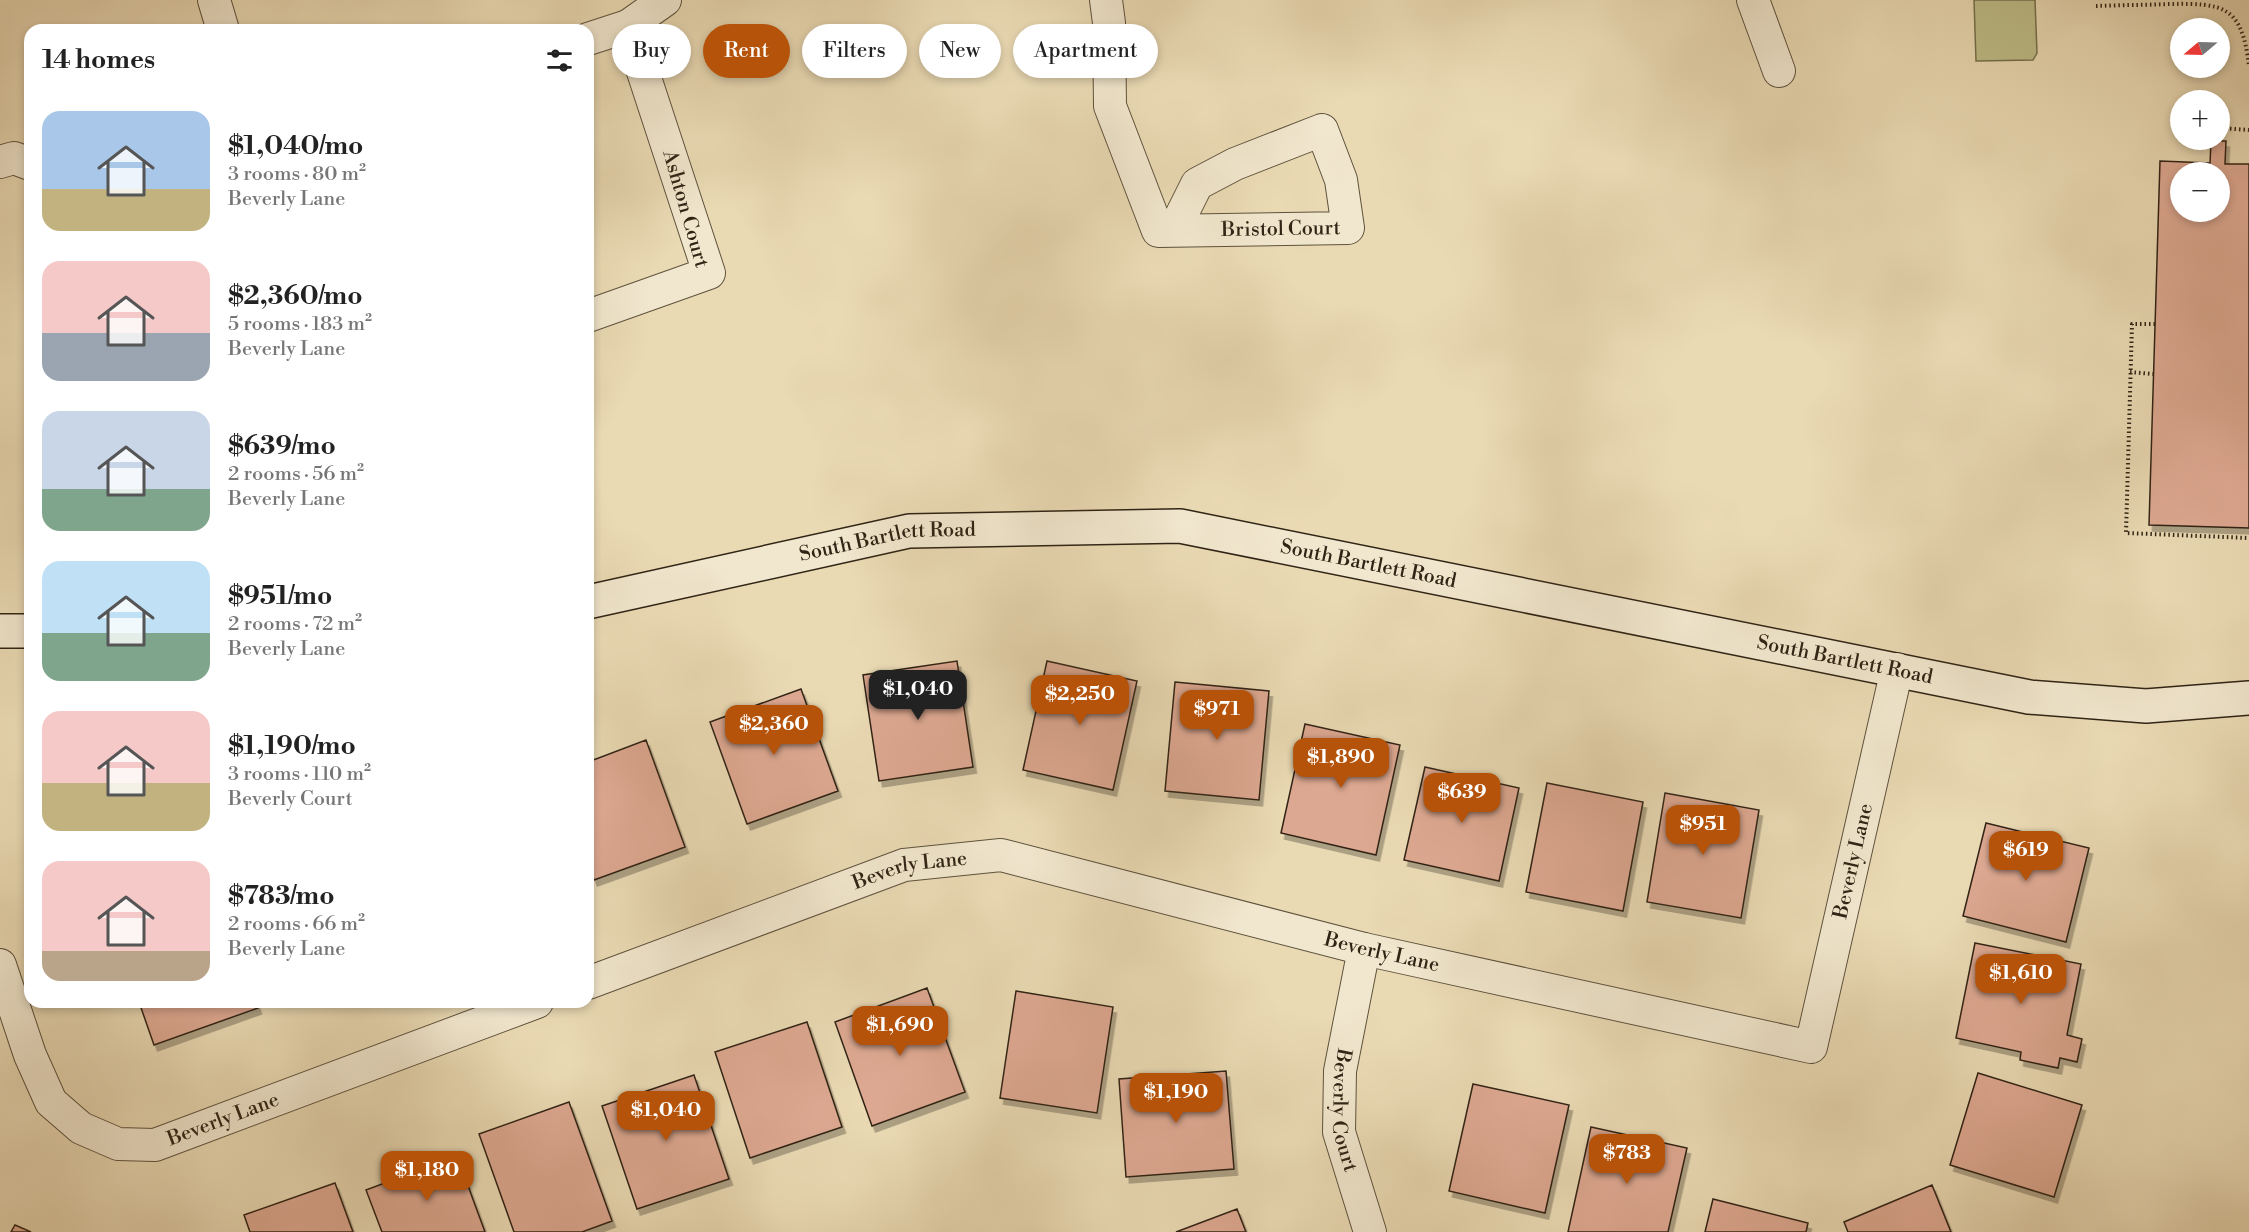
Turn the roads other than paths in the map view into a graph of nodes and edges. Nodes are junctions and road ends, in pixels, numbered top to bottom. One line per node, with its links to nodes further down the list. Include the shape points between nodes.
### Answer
1 (214, 0): 5 (street)
2 (665, 0): 6 (street)
3 (1106, 0): 13 (street, via 1110,106 1158,231)
4 (1753, 0): 9 (street)
5 (221, 24)
6 (631, 24)
7 (612, 31): 8 (street)
8 (594, 37)
9 (1779, 71)
10 (645, 78): 14 (street, Ashton Court, via 709,273)
11 (0, 162): 12 (street, via 14,158)
12 (24, 162)
13 (1174, 230): 13 (street, Bristol Court, via 1348,228 1341,180 1322,130 1235,164 1197,184)
14 (594, 314)
15 (594, 602): 18 (main road, South Bartlett Road, via 909,531 1180,526)
16 (0, 631): 17 (main road)
17 (24, 632)
18 (1897, 669): 19 (main road, South Bartlett Road, via 2029,697 2146,706); 20 (street, Beverly Lane, via 1811,1047)
19 (2249, 698)
20 (1364, 949): 22 (street, Beverly Lane, via 1001,855 904,865); 24 (street, Beverly Court, via 1340,1071 1338,1132)
21 (0, 965): 23 (street, Beverly Lane, via 30,1055 51,1102 81,1128 118,1144 155,1145)
22 (594, 981)
23 (521, 1008)
24 (1370, 1232)

